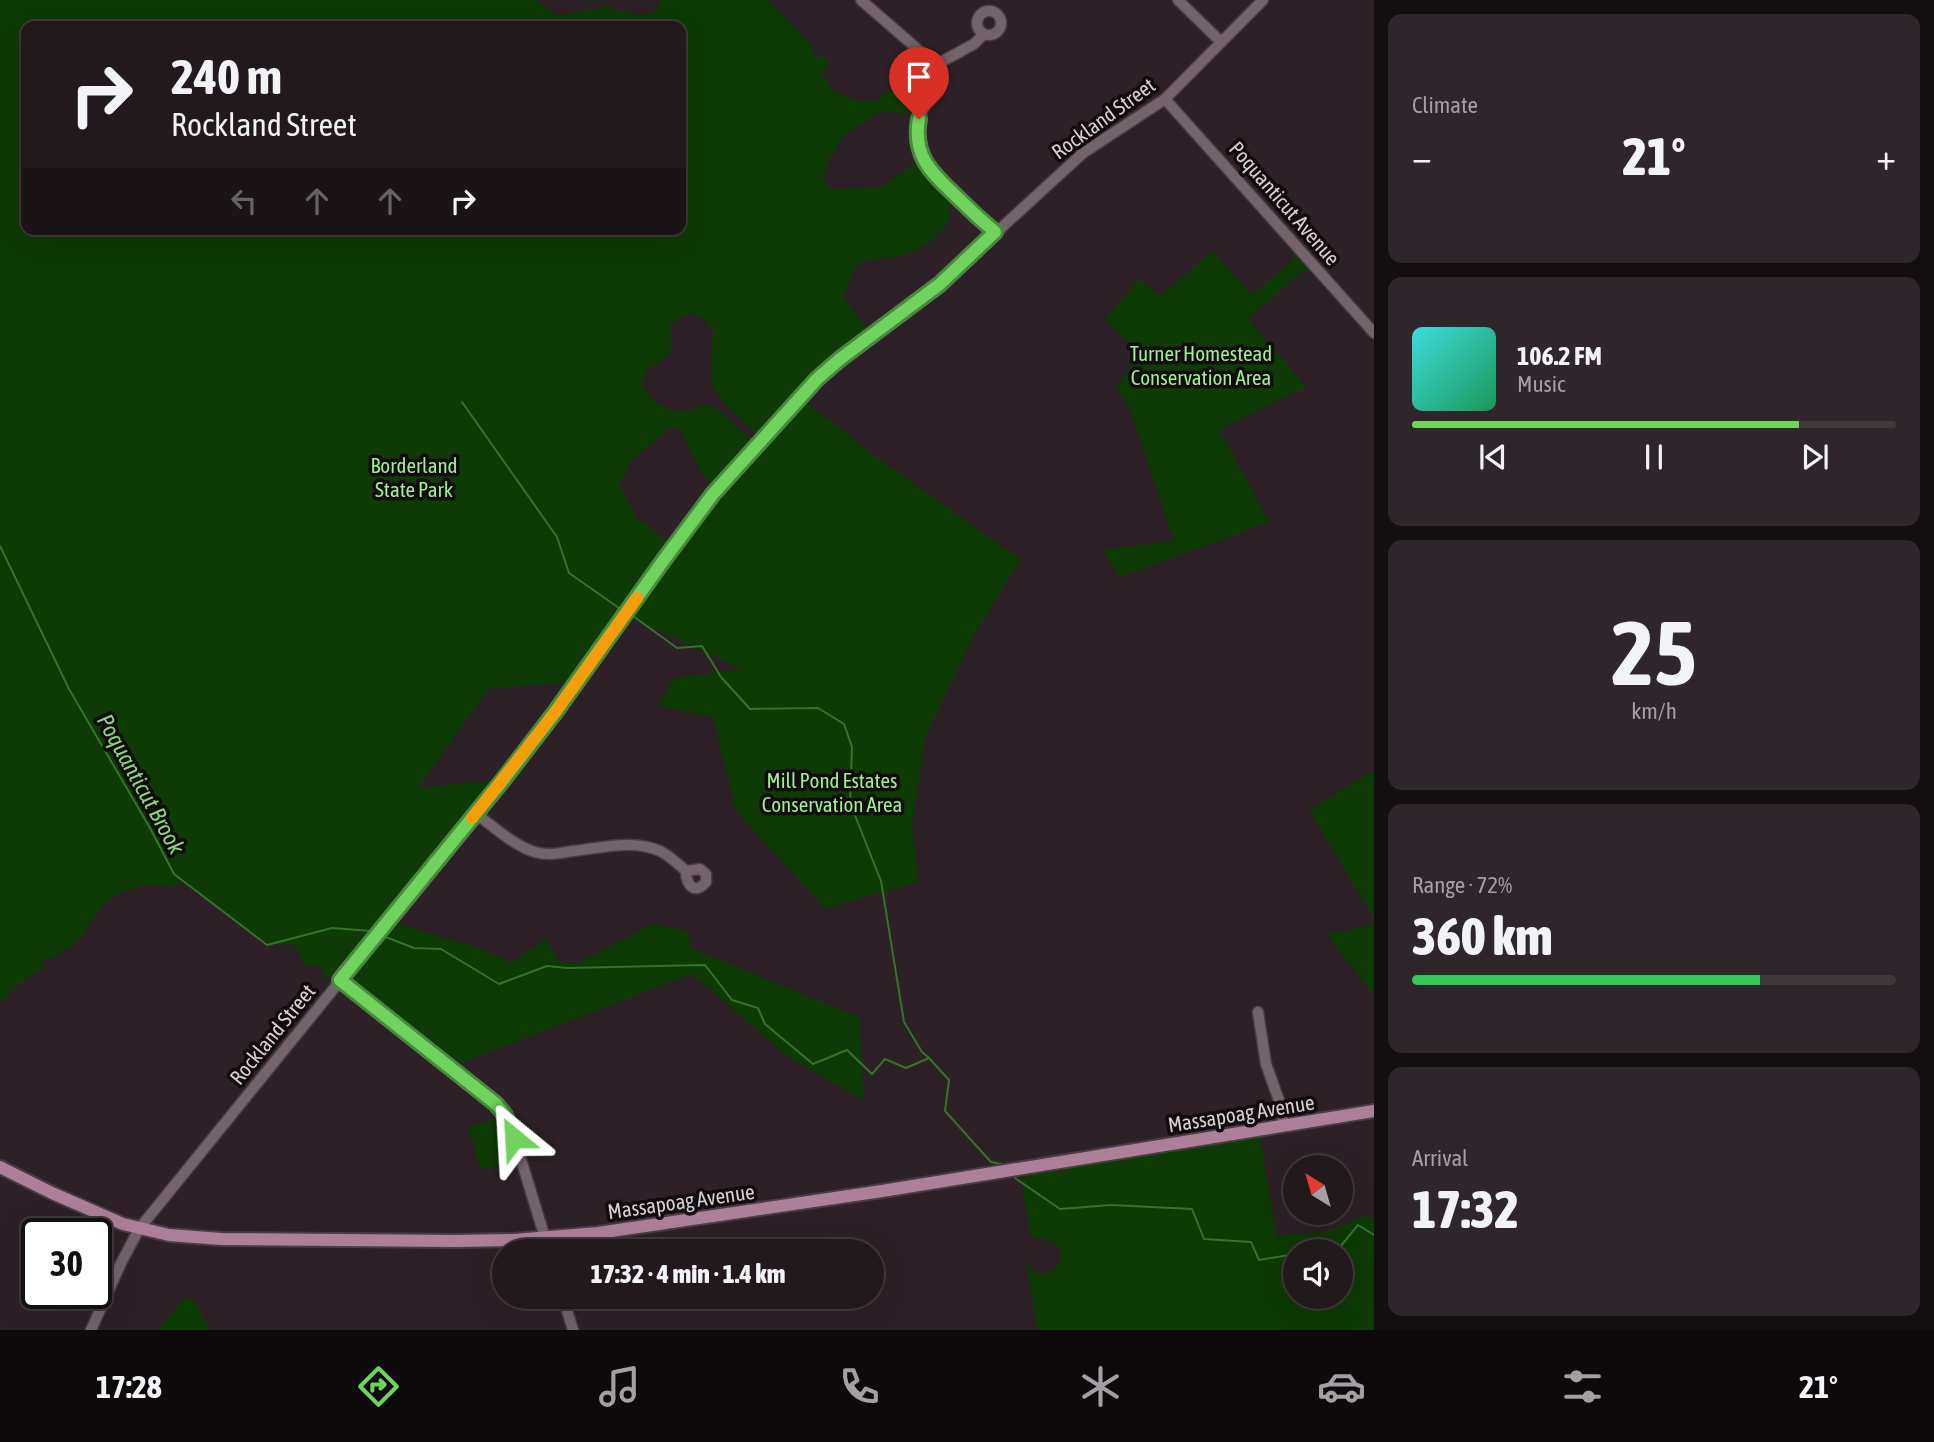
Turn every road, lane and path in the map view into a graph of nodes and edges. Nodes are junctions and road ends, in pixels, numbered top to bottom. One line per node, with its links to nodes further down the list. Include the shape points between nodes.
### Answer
1 (861, 0): 6 (street, via 922,53)
2 (1178, 0): 5 (street)
3 (1263, 0): 5 (street, Rockland Street)
4 (984, 34): 6 (street)
5 (1221, 42): 7 (street, Rockland Street)
6 (930, 68): 8 (street, via 932,87 916,132 923,158 932,174)
7 (1165, 99): 8 (street, Rockland Street, via 1083,153); 9 (street, Poquanticut Avenue)
8 (995, 232): 10 (street, Rockland Street, via 940,284 817,379 713,494)
9 (1374, 333)
10 (476, 814): 11 (street, via 532,852 645,846 670,857); 12 (street, Rockland Street)
11 (686, 871)
12 (340, 980): 17 (street, Rockland Street); 18 (street, via 505,1115)
13 (1258, 1012): 15 (street, via 1266,1064)
14 (1374, 1111): 15 (main road, Massapoag Avenue)
15 (1284, 1125): 18 (main road, Massapoag Avenue, via 870,1193)
16 (0, 1167): 17 (main road, Massapoag Avenue)
17 (139, 1229): 18 (main road, Massapoag Avenue, via 221,1239); 20 (street, Rockland Street)
18 (545, 1238)
19 (567, 1309): 21 (street)
20 (91, 1330)
21 (573, 1330)

